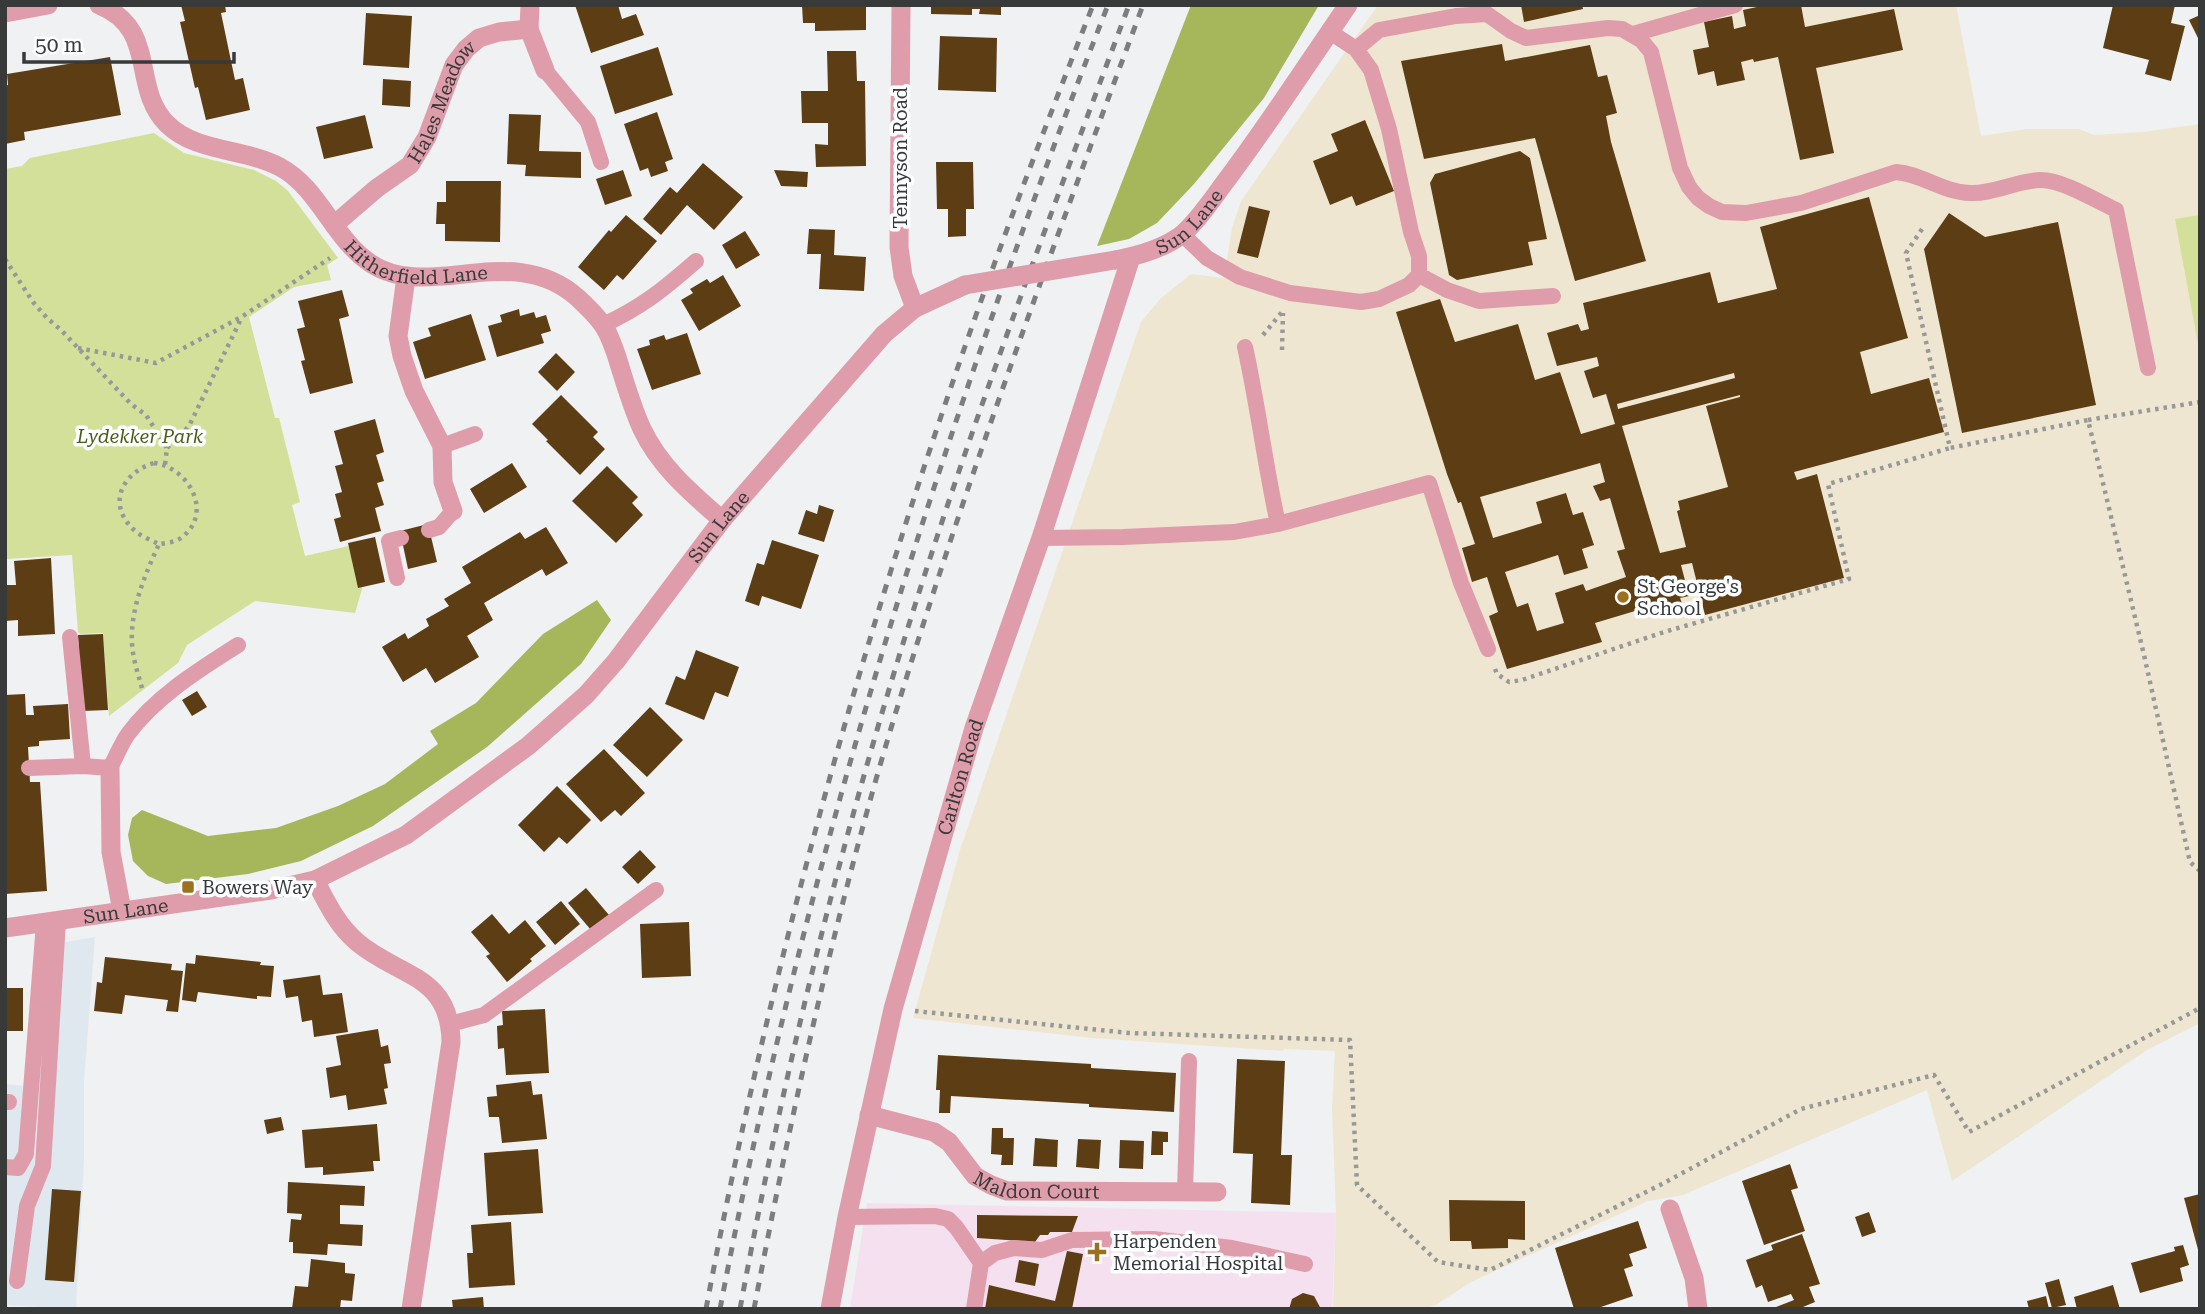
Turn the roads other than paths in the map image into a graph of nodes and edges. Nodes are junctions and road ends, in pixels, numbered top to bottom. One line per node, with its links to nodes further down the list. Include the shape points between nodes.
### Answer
1 (48, 5): 8 (street)
2 (99, 5): 7 (street, Hitherfield Lane)
3 (530, 5): 9 (street)
4 (901, 5): 22 (street, Tennyson Road, via 899,247)
5 (1348, 5): 10 (street, Sun Lane)
6 (1735, 5): 11 (lane)
7 (123, 11): 15 (street, Hitherfield Lane, via 134,33 151,97 167,124 201,143 282,167)
8 (5, 13)
9 (529, 29): 13 (street); 15 (street, Hales Meadow, via 479,38 466,49 454,65 426,137 410,164)
10 (1330, 32): 12 (lane); 16 (street, Sun Lane, via 1262,133)
11 (1633, 34): 12 (lane, via 1608,28 1527,38 1487,14 1379,30); 25 (lane, via 1651,52 1680,168 1689,187 1722,212 1801,203 1896,172 1944,189 1972,193 2042,180 2116,209)
12 (1356, 49): 19 (lane, via 1371,71 1389,129 1419,256)
13 (545, 70): 14 (lane, via 588,122)
14 (601, 162)
15 (334, 225): 20 (street, Hitherfield Lane, via 357,253 383,271)
16 (1182, 234): 17 (street, Sun Lane); 19 (lane, via 1207,258 1240,277 1290,293 1361,302 1399,290)
17 (1123, 258): 22 (street, Sun Lane, bridge, via 965,285); 33 (street, Carlton Road)
18 (696, 261): 23 (lane, via 636,310)
19 (1419, 275): 21 (lane, via 1479,302)
20 (406, 277): 23 (street, Hitherfield Lane, via 513,270 536,275 575,296); 27 (street, via 398,335 402,356)
21 (1553, 296)
22 (915, 308): 29 (street, Sun Lane, via 884,334)
23 (603, 325): 29 (street, Hitherfield Lane, via 649,441 665,467)
24 (1245, 347): 30 (lane)
25 (2148, 368)
26 (475, 434): 27 (lane)
27 (442, 446): 28 (street, via 443,482)
28 (453, 511): 31 (lane, via 439,527)
29 (722, 520): 41 (street, Sun Lane, via 586,695 528,746 406,835)
30 (1278, 524): 33 (lane, via 1234,531); 37 (lane, via 1429,482)
31 (429, 530)
32 (401, 538): 34 (lane, via 389,541)
33 (1041, 538): 48 (street, Carlton Road, via 974,728 893,1009)
34 (397, 578)
35 (70, 637): 38 (lane)
36 (238, 645): 40 (lane, via 147,711)
37 (1488, 649)
38 (83, 766): 39 (lane); 40 (lane)
39 (29, 768)
40 (110, 768): 43 (street, via 110,852)
41 (315, 880): 43 (street, Sun Lane); 46 (street, via 334,919 358,943 428,984)
42 (656, 890): 46 (lane, via 484,1015)
43 (122, 911): 44 (street, Sun Lane)
44 (51, 922): 45 (street, Sun Lane); 49 (lane, via 26,1154 18,1168); 56 (lane, via 43,1166 27,1206)
45 (5, 928)
46 (450, 1024): 57 (street)
47 (1189, 1061): 50 (lane)
48 (869, 1115): 50 (street, Maldon Court, via 934,1132 949,1142 975,1175 1007,1191); 53 (street, Carlton Road)
49 (5, 1167)
50 (1185, 1191): 51 (street, Maldon Court)
51 (1217, 1192)
52 (1670, 1209): 60 (street, via 1694,1279)
53 (847, 1217): 54 (lane, via 948,1219); 58 (street, Carlton Road)
54 (981, 1263): 55 (lane, via 1014,1248 1042,1250 1072,1240 1153,1239 1232,1248); 59 (lane)
55 (1305, 1264)
56 (17, 1281)
57 (411, 1309)
58 (830, 1309)
59 (975, 1309)
60 (1698, 1309)

